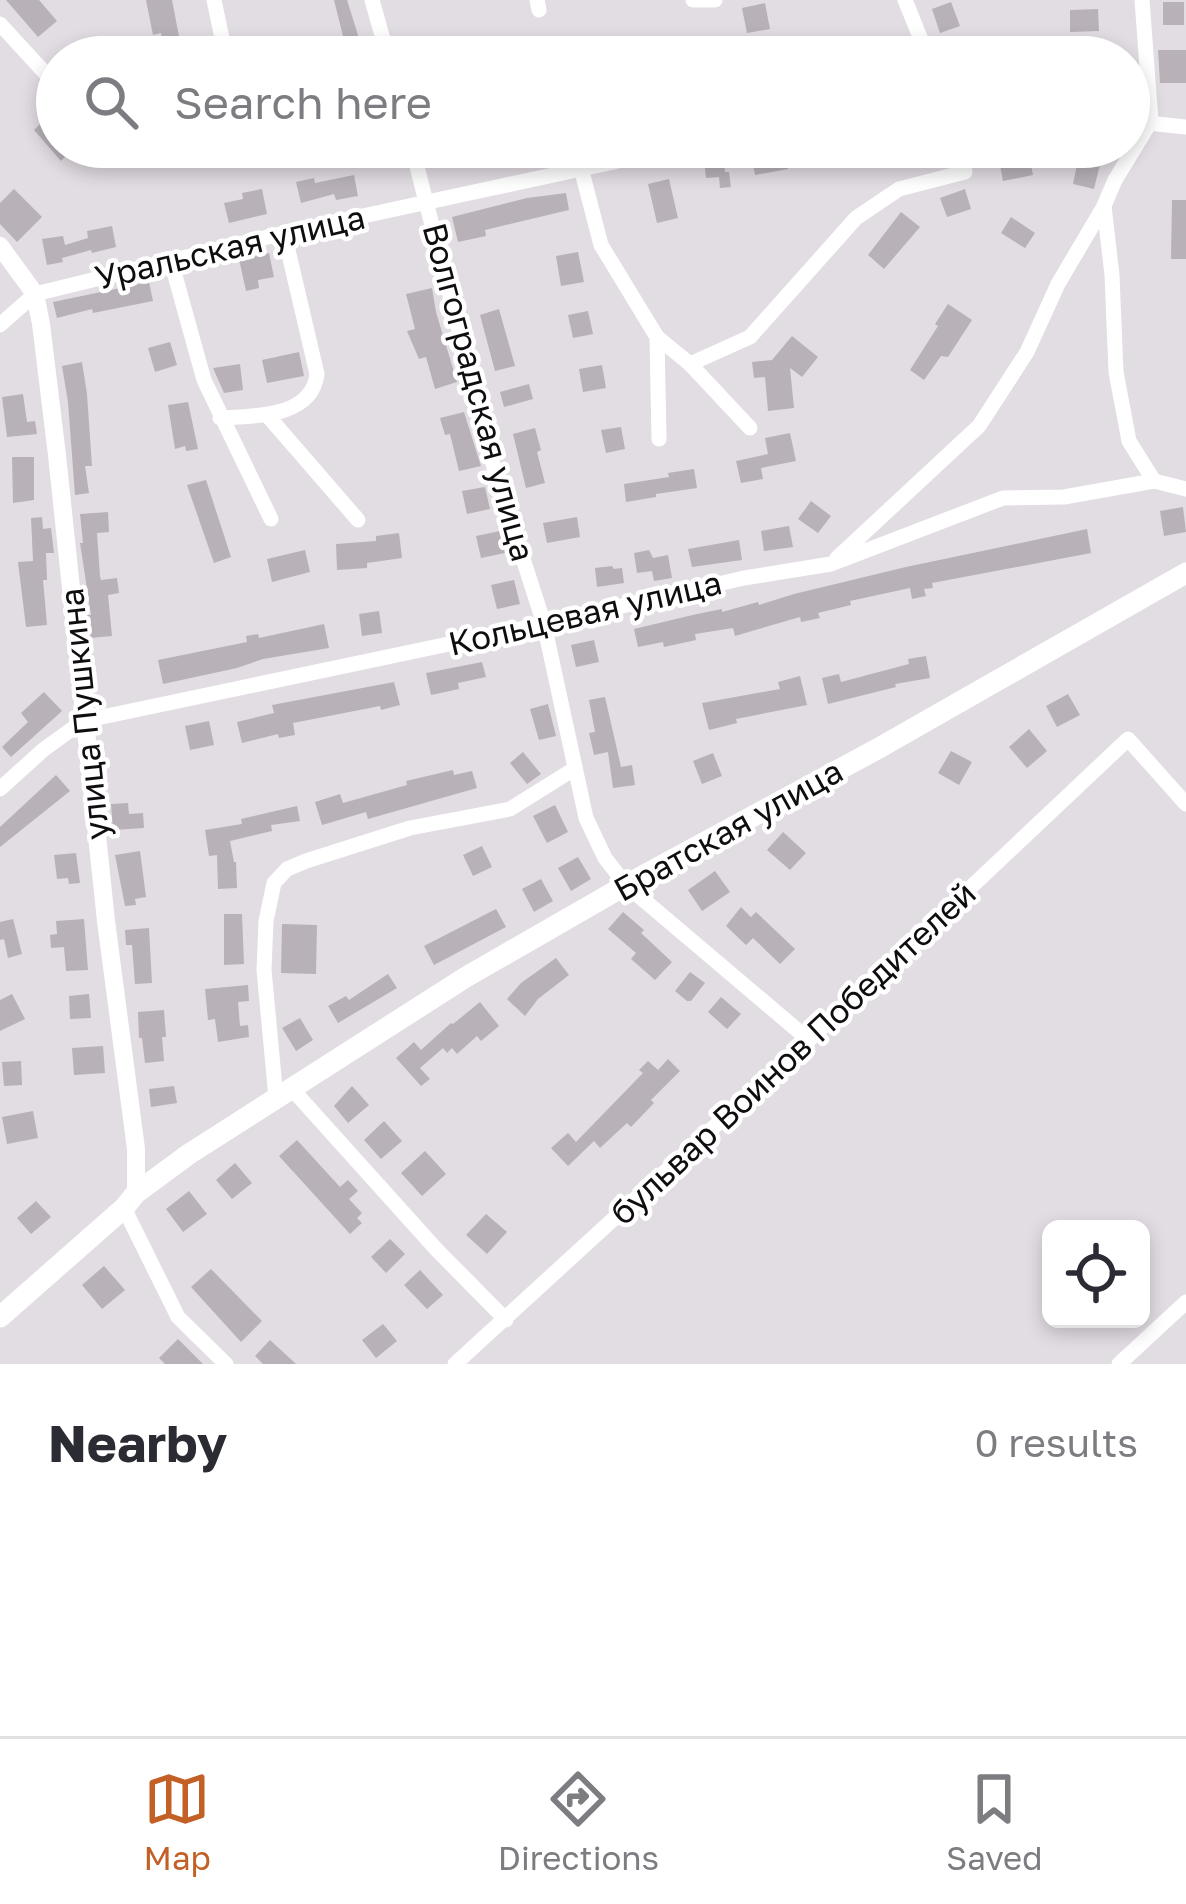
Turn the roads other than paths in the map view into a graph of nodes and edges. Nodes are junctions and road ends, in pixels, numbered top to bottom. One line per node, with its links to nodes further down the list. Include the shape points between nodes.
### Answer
1 (214, 0): 8 (street)
2 (372, 0): 9 (street)
3 (693, 0): 4 (street)
4 (715, 0)
5 (905, 0): 10 (street)
6 (1142, 0): 11 (street)
7 (0, 25): 12 (street)
8 (222, 36)
9 (382, 36)
10 (920, 36)
11 (1144, 36)
12 (36, 64)
13 (1150, 121): 14 (street)
14 (1186, 127)
15 (418, 168): 19 (street, Волгоградская улица)
16 (581, 168): 19 (street, Уральская улица); 26 (street, via 601,245)
17 (964, 168): 27 (street, via 899,189 856,218 750,337)
18 (1122, 168): 20 (street)
19 (427, 201): 21 (street, Уральская улица); 38 (street, Волгоградская улица, via 494,468)
20 (1104, 206): 32 (street, via 1116,372 1129,441); 36 (street, via 979,426)
21 (284, 232): 23 (street, Уральская улица); 28 (street, via 316,385 297,404)
22 (0, 246): 24 (street, улица Пушкина)
23 (172, 261): 24 (street, Уральская улица); 29 (street)
24 (35, 294): 25 (street, Уральская улица); 39 (street, улица Пушкина)
25 (0, 325)
26 (656, 337): 27 (street); 31 (street)
27 (690, 364): 30 (street)
28 (267, 415): 29 (street); 35 (street)
29 (220, 418): 34 (street)
30 (750, 428)
31 (659, 440)
32 (1154, 481): 33 (street, Кольцевая улица); 36 (street, Кольцевая улица, via 1003,498)
33 (1186, 489)
34 (271, 519)
35 (358, 520)
36 (831, 564): 38 (street, Кольцевая улица)
37 (1186, 573): 43 (main road, Братская улица)
38 (544, 624): 39 (street, Кольцевая улица); 40 (street, Волгоградская улица)
39 (83, 721): 41 (street, Кольцевая улица); 46 (street, улица Пушкина, via 136,1149)
40 (574, 769): 43 (street, Волгоградская улица, via 586,818); 45 (street, via 510,808 410,828 287,869 274,884 264,970)
41 (0, 789)
42 (1186, 804): 44 (street, бульвар Воинов Победителей, via 1128,739)
43 (626, 885): 44 (street, Волгоградская улица); 45 (main road, Братская улица)
44 (809, 1040): 49 (street, бульвар Воинов Победителей)
45 (284, 1094): 46 (main road, Братская улица); 49 (street)
46 (130, 1201): 48 (main road, Братская улица); 50 (street, улица Пушкина, via 178,1316)
47 (1186, 1302): 52 (street)
48 (0, 1316)
49 (506, 1320): 51 (street, бульвар Воинов Победителей)
50 (226, 1364)
51 (455, 1364)
52 (1119, 1364)

